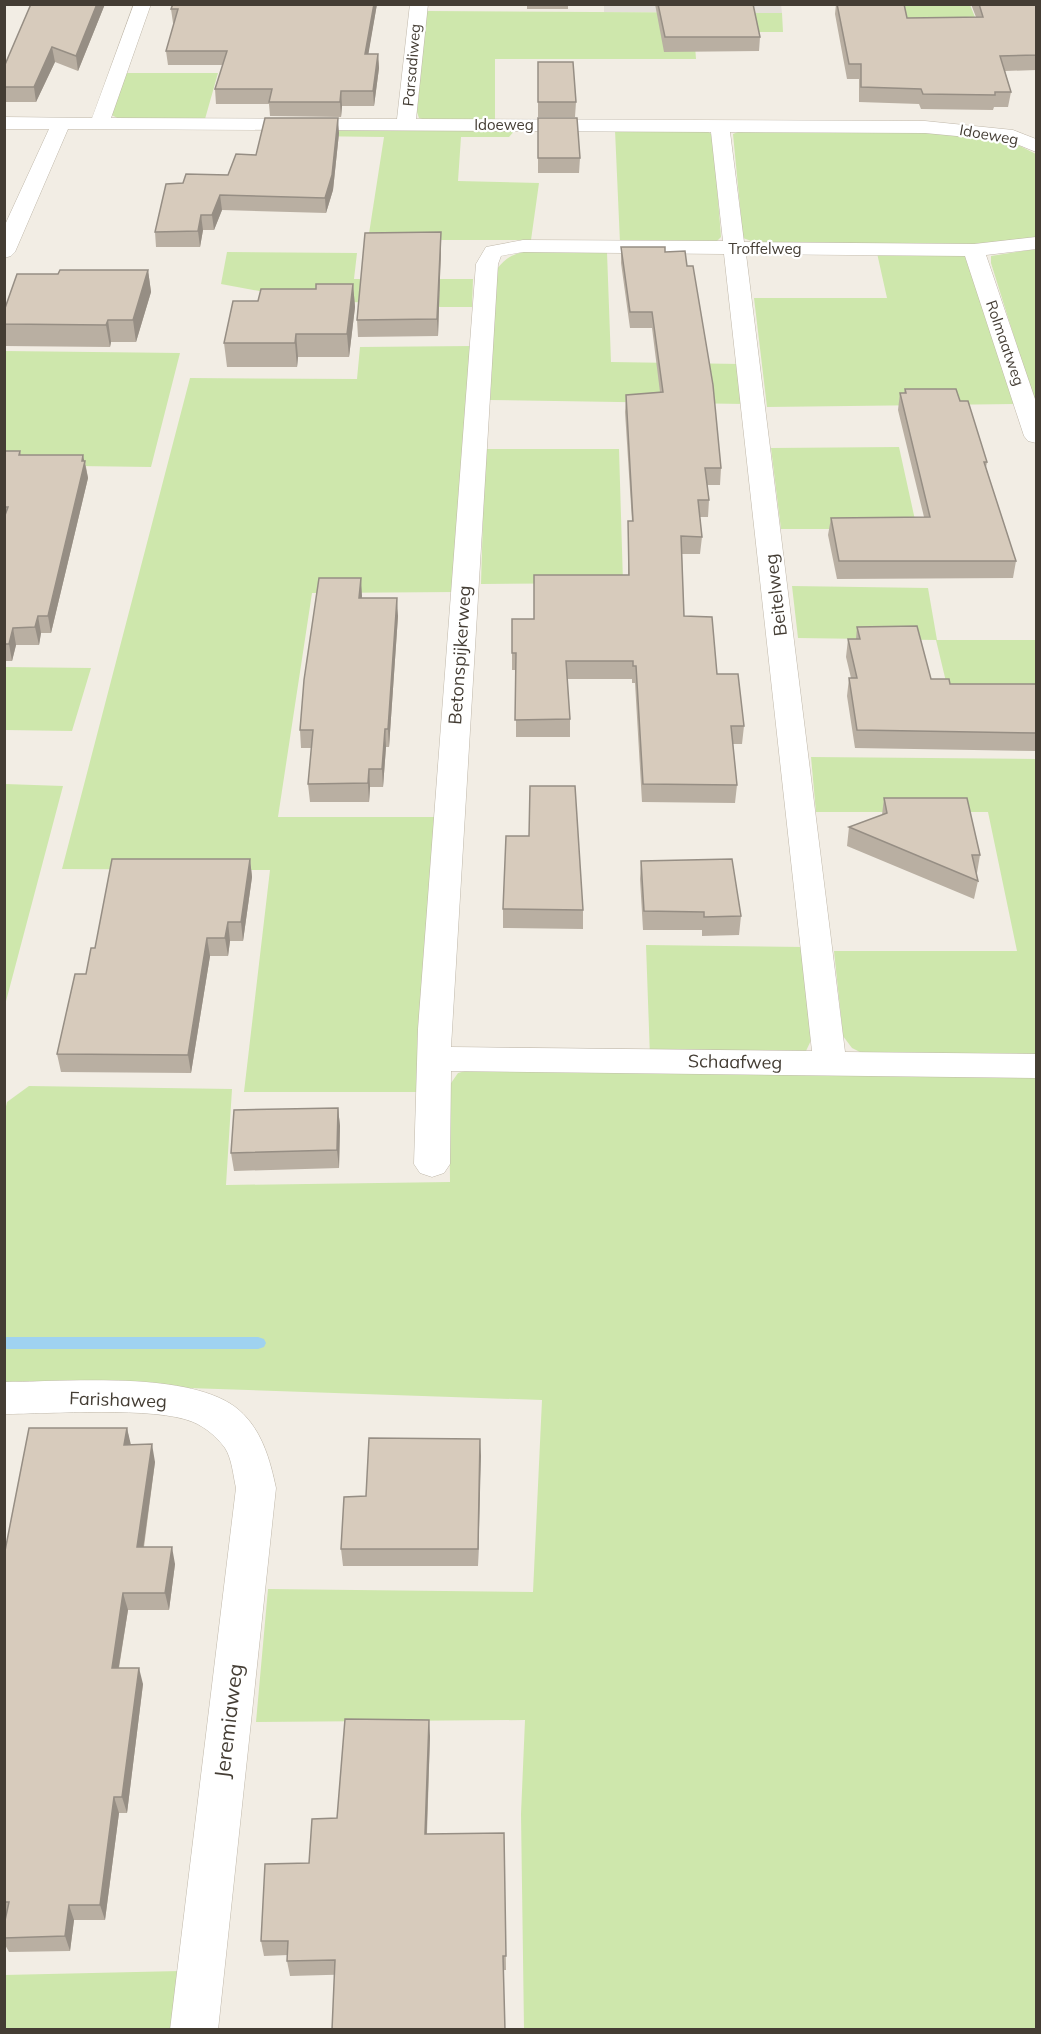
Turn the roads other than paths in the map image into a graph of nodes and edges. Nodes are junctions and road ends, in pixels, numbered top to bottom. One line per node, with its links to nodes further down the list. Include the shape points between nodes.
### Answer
1 (143, 4): 5 (street)
2 (419, 4): 6 (street, Parsadiweg)
3 (4, 123): 4 (street, Idoeweg)
4 (61, 123): 5 (street, Idoeweg); 15 (street)
5 (100, 123): 6 (street, Idoeweg)
6 (406, 125): 7 (street, Idoeweg)
7 (720, 126): 9 (street, Idoeweg, via 947,128); 12 (street, Beitelweg)
8 (1036, 126): 9 (street)
9 (1013, 136): 10 (street, Idoeweg)
10 (1036, 146)
11 (1036, 243): 13 (street, Troffelweg)
12 (736, 249): 13 (street, Troffelweg); 14 (street, Troffelweg, via 524,246); 18 (street, Beitelweg)
13 (974, 250): 16 (street, Rolmaatweg)
14 (494, 251): 17 (street, Betonspijkerweg, via 486,276)
15 (4, 252)
16 (1036, 436)
17 (434, 1059): 18 (street, Schaafweg); 20 (street, Betonspijkerweg)
18 (830, 1064): 19 (street, Schaafweg)
19 (1036, 1066)
20 (432, 1164)
21 (4, 1398): 22 (street, Farishaweg, via 186,1402)
22 (227, 1421): 23 (street, Jeremiaweg, via 244,1443 253,1464 256,1488)
23 (194, 2030)

